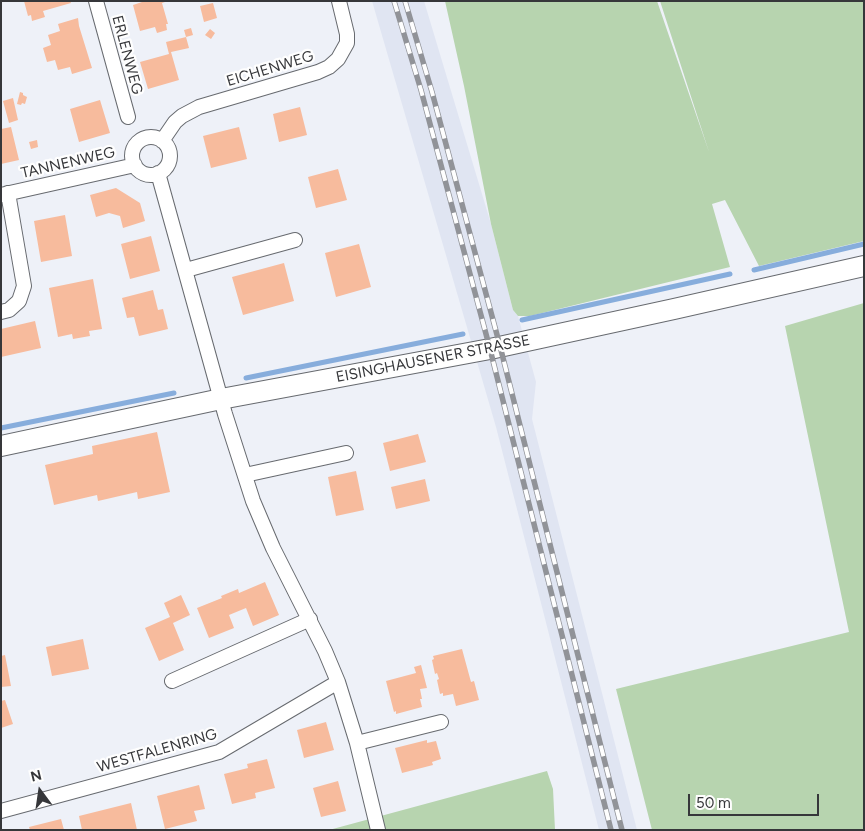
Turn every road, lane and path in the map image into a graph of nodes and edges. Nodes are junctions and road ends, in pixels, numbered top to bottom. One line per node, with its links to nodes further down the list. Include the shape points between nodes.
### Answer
1 (96, 1): 3 (street, ERLENWEG)
2 (339, 1): 4 (street, EICHENWEG, via 347,43 329,67 198,107 175,122)
3 (128, 117)
4 (162, 141): 5 (street, via 150,137 140,141 133,152); 6 (street, via 169,150 170,158 165,169)
5 (135, 165): 6 (street, via 147,174); 7 (street, TANNENWEG)
6 (158, 173): 10 (street)
7 (5, 194): 11 (street, TANNENWEG, via 24,286 19,301)
8 (295, 240): 10 (street)
9 (864, 266): 12 (street, EISINGHAUSENER STRASSE, via 490,349)
10 (186, 270): 12 (street)
11 (1, 312)
12 (221, 399): 13 (street, EISINGHAUSENER STRASSE); 15 (street)
13 (1, 446)
14 (346, 453): 15 (street)
15 (245, 475): 16 (street, via 273,548)
16 (310, 619): 17 (street); 18 (street)
17 (172, 681)
18 (338, 682): 20 (street); 21 (street, WESTFALENRING, via 218,752)
19 (441, 722): 20 (street)
20 (357, 744): 22 (street)
21 (1, 811)
22 (378, 830)

